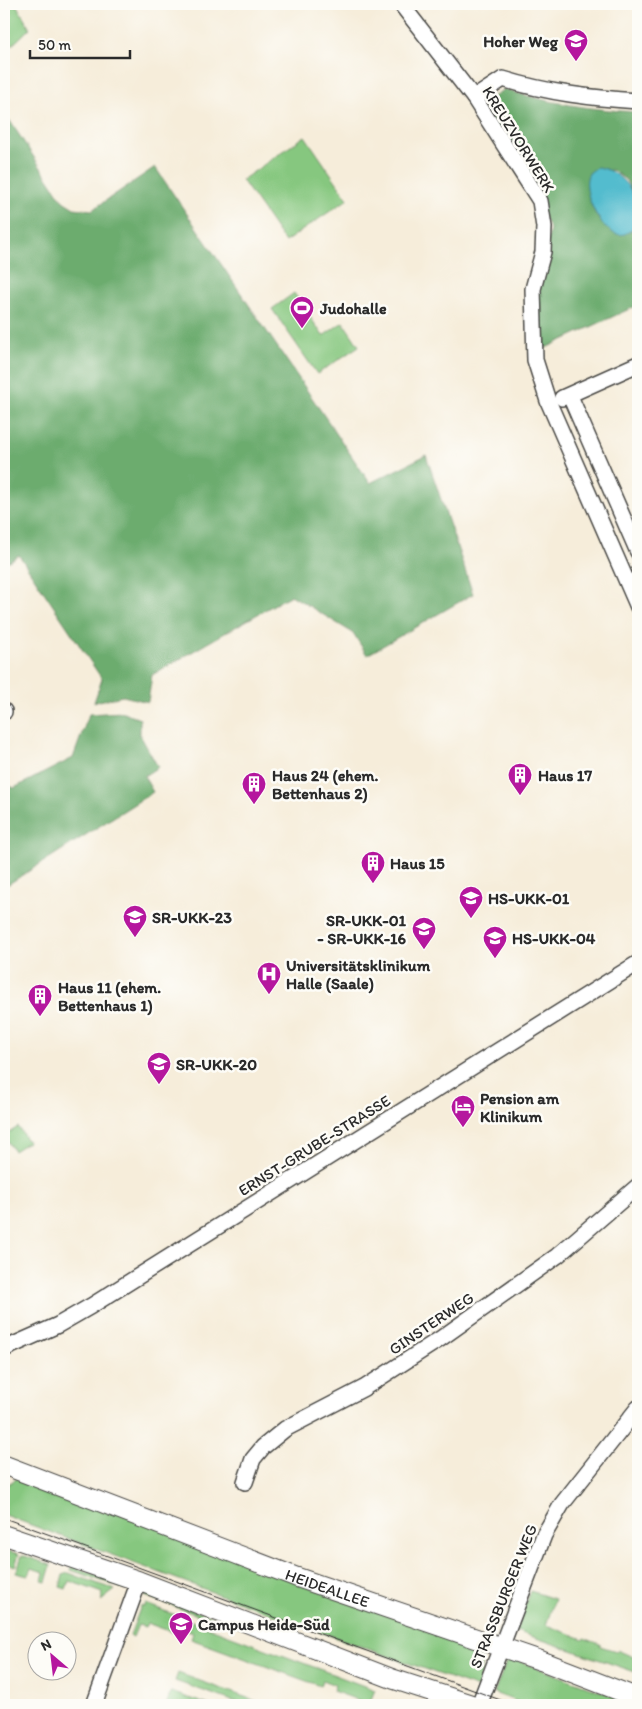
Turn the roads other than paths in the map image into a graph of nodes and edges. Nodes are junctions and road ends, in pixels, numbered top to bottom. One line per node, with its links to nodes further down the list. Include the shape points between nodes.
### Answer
1 (401, 4): 2 (street, KREUZVORWERK)
2 (474, 98): 3 (street, via 503,79 580,97); 6 (street, KREUZVORWERK, via 540,201 544,227 533,289 535,360)
3 (638, 101)
4 (638, 364): 5 (street)
5 (570, 396): 6 (street); 7 (street)
6 (548, 401): 8 (street, KREUZVORWERK)
7 (638, 552)
8 (638, 607)
9 (638, 963): 11 (street, ERNST-GRUBE-STRASSE, via 91,1306)
10 (638, 1186): 14 (street, GINSTERWEG, via 557,1256 463,1324 364,1388 285,1429 253,1459)
11 (4, 1349)
12 (638, 1408): 17 (street, STRASSBURGER WEG, via 562,1504 544,1536)
13 (9, 1470): 17 (main road, HEIDEALLEE, via 296,1577)
14 (245, 1482)
15 (4, 1535): 16 (main road)
16 (139, 1582): 19 (street); 20 (main road, via 349,1662)
17 (500, 1647): 18 (main road, HEIDEALLEE); 21 (street, STRASSBURGER WEG)
18 (638, 1698)
19 (94, 1705)
20 (473, 1705)
21 (479, 1705)

